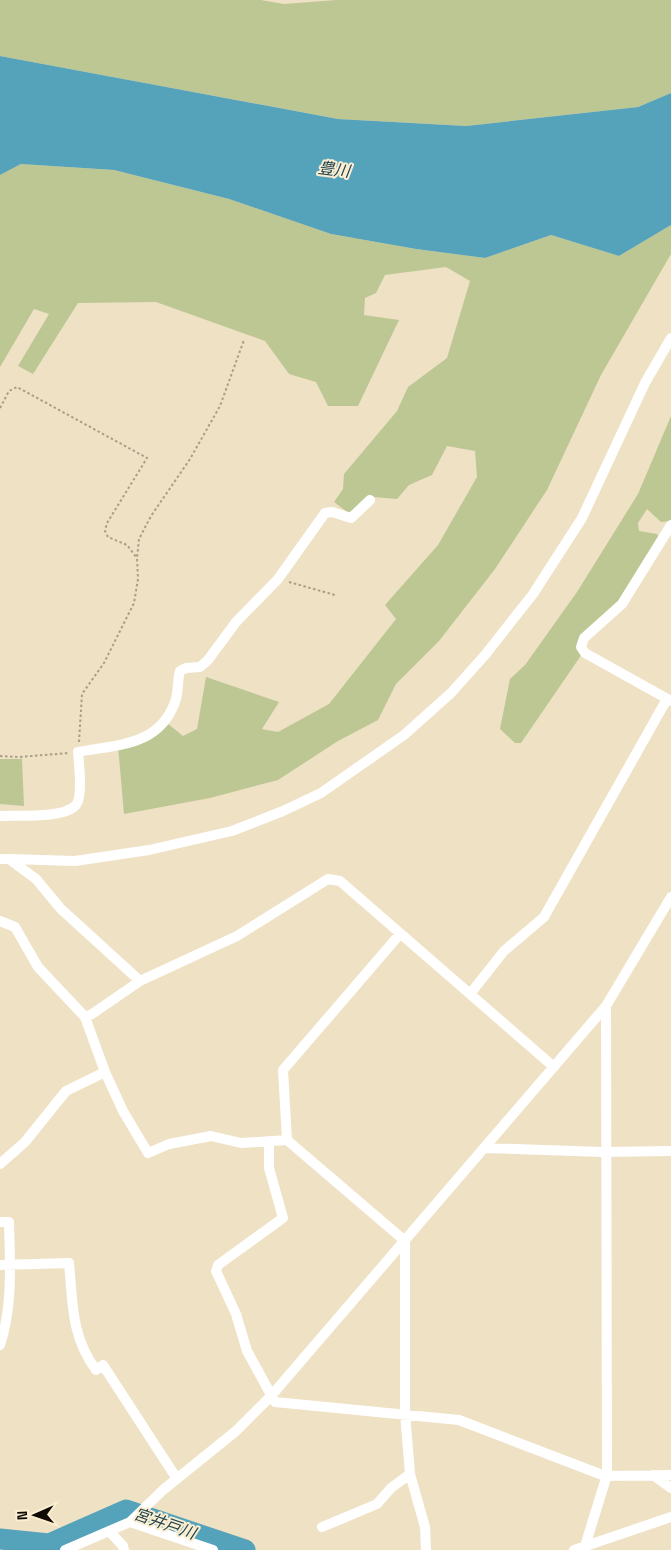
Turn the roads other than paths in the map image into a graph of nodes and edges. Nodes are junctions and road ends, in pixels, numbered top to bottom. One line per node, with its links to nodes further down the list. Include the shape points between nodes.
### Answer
1 (671, 338): 6 (street, via 645,383 582,518 533,594 485,655 404,735 322,793 232,831 149,850 74,861)
2 (370, 500): 5 (street, via 351,518 326,513 278,579 236,622 208,660 200,667 180,671 176,700 158,730 146,738 78,752 79,796 76,806 65,812 43,815)
3 (671, 525): 4 (street, via 622,604 581,643 585,653)
4 (669, 700): 11 (street, via 544,917 504,951)
5 (0, 816)
6 (4, 859): 10 (street, via 36,879 76,923)
7 (671, 896): 12 (street)
8 (0, 921): 13 (street, via 15,927 38,967)
9 (400, 934): 10 (street, via 340,881 328,879 237,936); 11 (street); 16 (street, via 283,1070)
10 (140, 981): 13 (street)
11 (470, 994): 14 (street)
12 (606, 1006): 14 (street); 20 (street)
13 (85, 1016): 15 (street)
14 (554, 1068): 18 (street)
15 (105, 1072): 17 (street, via 148,1153 169,1144 211,1136 241,1143); 21 (street, via 66,1091 25,1142)
16 (287, 1140): 17 (street); 23 (street)
17 (269, 1141): 26 (street, via 268,1168 282,1218 218,1265 216,1271 236,1314 247,1351)
18 (485, 1148): 20 (street); 23 (street)
19 (671, 1151): 20 (street)
20 (607, 1152): 31 (street)
21 (0, 1164)
22 (0, 1222): 24 (street, via 9,1222)
23 (405, 1241): 26 (street); 27 (street)
24 (5, 1265): 25 (street, via 8,1303); 32 (street, via 68,1263 76,1333 84,1353 96,1370 103,1365)
25 (0, 1345)
26 (271, 1396): 27 (street, via 275,1402); 32 (street, via 236,1431)
27 (405, 1413): 28 (street); 31 (street, via 459,1420)
28 (410, 1474): 36 (street, via 377,1504); 42 (street, via 425,1527)
29 (653, 1475): 30 (street); 31 (street); 33 (street)
30 (671, 1475)
31 (607, 1476): 38 (street)
32 (177, 1478): 35 (street)
33 (671, 1488)
34 (671, 1518): 38 (street)
35 (131, 1521): 37 (street); 41 (street)
36 (322, 1527)
37 (110, 1532): 39 (street); 40 (street)
38 (585, 1546): 43 (street)
39 (65, 1550)
40 (124, 1550)
41 (214, 1550)
42 (426, 1550)
43 (574, 1550)

